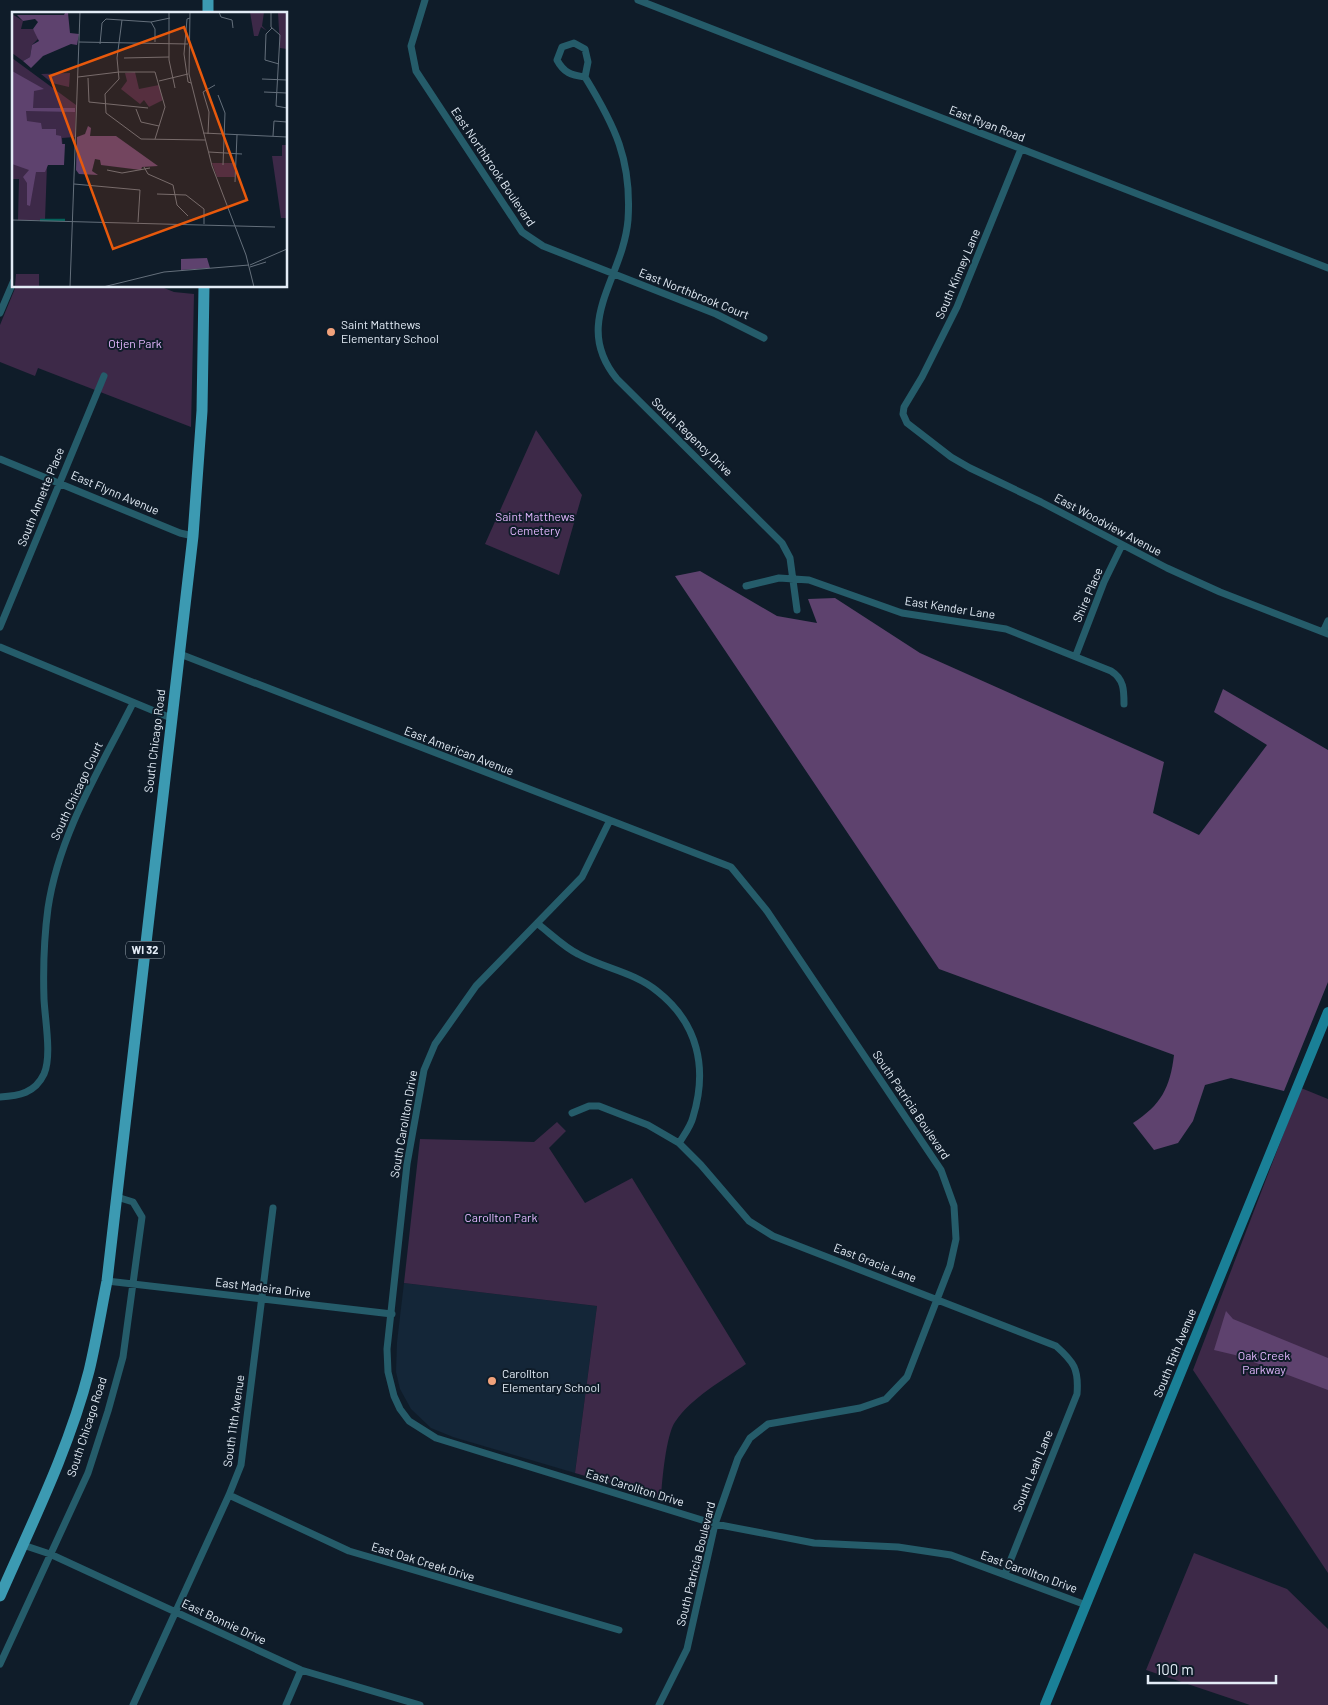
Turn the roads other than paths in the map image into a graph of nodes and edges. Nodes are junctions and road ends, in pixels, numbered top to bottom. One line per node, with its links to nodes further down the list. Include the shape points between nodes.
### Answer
1 (425, 0): 6 (street, East Northbrook Boulevard, via 414,32 411,54 424,85 522,232 543,246)
2 (638, 0): 4 (street, East Ryan Road)
3 (585, 77): 3 (street, via 588,62 585,49 574,43 562,47 557,60 562,70 572,76); 6 (street, South Regency Drive, via 612,122 626,173 628,222)
4 (1021, 149): 5 (street, East Ryan Road); 12 (street, South Kinney Lane, via 957,307)
5 (1328, 268)
6 (613, 274): 10 (street, East Northbrook Court, via 724,317); 17 (street, South Regency Drive, via 597,324 601,351 608,368 770,529 787,551)
7 (12, 285): 9 (street)
8 (204, 288): 15 (main road, South Chicago Road / WI 32, via 202,411)
9 (0, 313)
10 (764, 338)
11 (104, 376): 14 (street, South Annette Place)
12 (906, 404): 16 (street, East Woodview Avenue, via 903,414 907,423 951,457)
13 (0, 459): 14 (street, East Flynn Avenue)
14 (59, 482): 15 (street, East Flynn Avenue); 21 (street, South Annette Place)
15 (193, 536): 24 (main road, South Chicago Road / WI 32)
16 (1122, 545): 22 (street, East Woodview Avenue, via 1192,581); 25 (street, Shire Place)
17 (794, 579): 18 (street, East Kender Lane, via 769,579); 19 (street, South Regency Drive); 25 (street, East Kender Lane, via 818,583 912,615 1006,629)
18 (746, 586)
19 (797, 610)
20 (1328, 620): 22 (street)
21 (0, 627)
22 (1326, 633)
23 (0, 647): 26 (street)
24 (180, 654): 28 (main road, South Chicago Road / WI 32); 29 (street, East American Avenue)
25 (1076, 656): 27 (street, East Kender Lane, via 1117,674 1122,683)
26 (133, 703): 28 (street); 33 (street, South Chicago Court, via 66,836 53,882 44,951 48,1061 45,1072 29,1091 18,1096)
27 (1124, 704)
28 (171, 718): 36 (main road, South Chicago Road / WI 32)
29 (609, 822): 30 (street, East American Avenue); 31 (street, South Carollton Drive, via 582,877)
30 (731, 867): 41 (street, South Patricia Boulevard, via 767,911 941,1170 954,1206 956,1239)
31 (538, 924): 35 (street, via 576,954 632,976 657,991 682,1016 699,1050 701,1082 693,1118); 42 (street, South Carollton Drive, via 476,986 435,1044 424,1070 407,1164)
32 (1328, 1012): 50 (street, South 15th Avenue)
33 (0, 1097)
34 (572, 1113): 35 (street, East Gracie Lane, via 589,1106 599,1106 648,1125)
35 (679, 1143): 41 (street, East Gracie Lane, via 749,1221 764,1231)
36 (117, 1197): 38 (main road, South Chicago Road / WI 32); 39 (street, South Chicago Road, via 133,1202 142,1218)
37 (273, 1208): 40 (street, South 11th Avenue)
38 (107, 1281): 39 (street, East Madeira Drive); 46 (main road, South Chicago Road / WI 32, via 89,1372 56,1469)
39 (132, 1284): 40 (street, East Madeira Drive); 47 (street, South Chicago Road, via 123,1357 108,1411 88,1473)
40 (261, 1300): 42 (street, East Madeira Drive); 44 (street, South 11th Avenue, via 240,1465)
41 (938, 1300): 43 (street, East Gracie Lane, via 1056,1346 1071,1359); 45 (street, South Patricia Boulevard, via 907,1377 886,1399 860,1408 768,1424 750,1438 738,1458)
42 (392, 1314): 45 (street, East Carollton Drive, via 387,1349 390,1385 400,1409 422,1430 454,1444)
43 (1078, 1376): 48 (street, South Leah Lane, via 1077,1394)
44 (229, 1495): 51 (street, South 11th Avenue); 52 (street, East Oak Creek Drive, via 349,1551)
45 (715, 1524): 48 (street, East Carollton Drive, via 814,1543 898,1547 951,1555); 58 (street, South Patricia Boulevard, via 687,1649)
46 (22, 1544): 47 (street, East Bonnie Drive); 49 (main road, South Chicago Road / WI 32)
47 (50, 1554): 51 (street, East Bonnie Drive); 53 (street, South Chicago Road)
48 (1005, 1574): 50 (street, East Carollton Drive)
49 (0, 1596)
50 (1086, 1604): 59 (street, South 15th Avenue)
51 (176, 1612): 54 (street, East Bonnie Drive); 55 (street, South 11th Avenue)
52 (619, 1630)
53 (0, 1664)
54 (301, 1670): 56 (street); 57 (street, East Bonnie Drive)
55 (133, 1705)
56 (286, 1705)
57 (420, 1705)
58 (659, 1705)
59 (1046, 1705)

